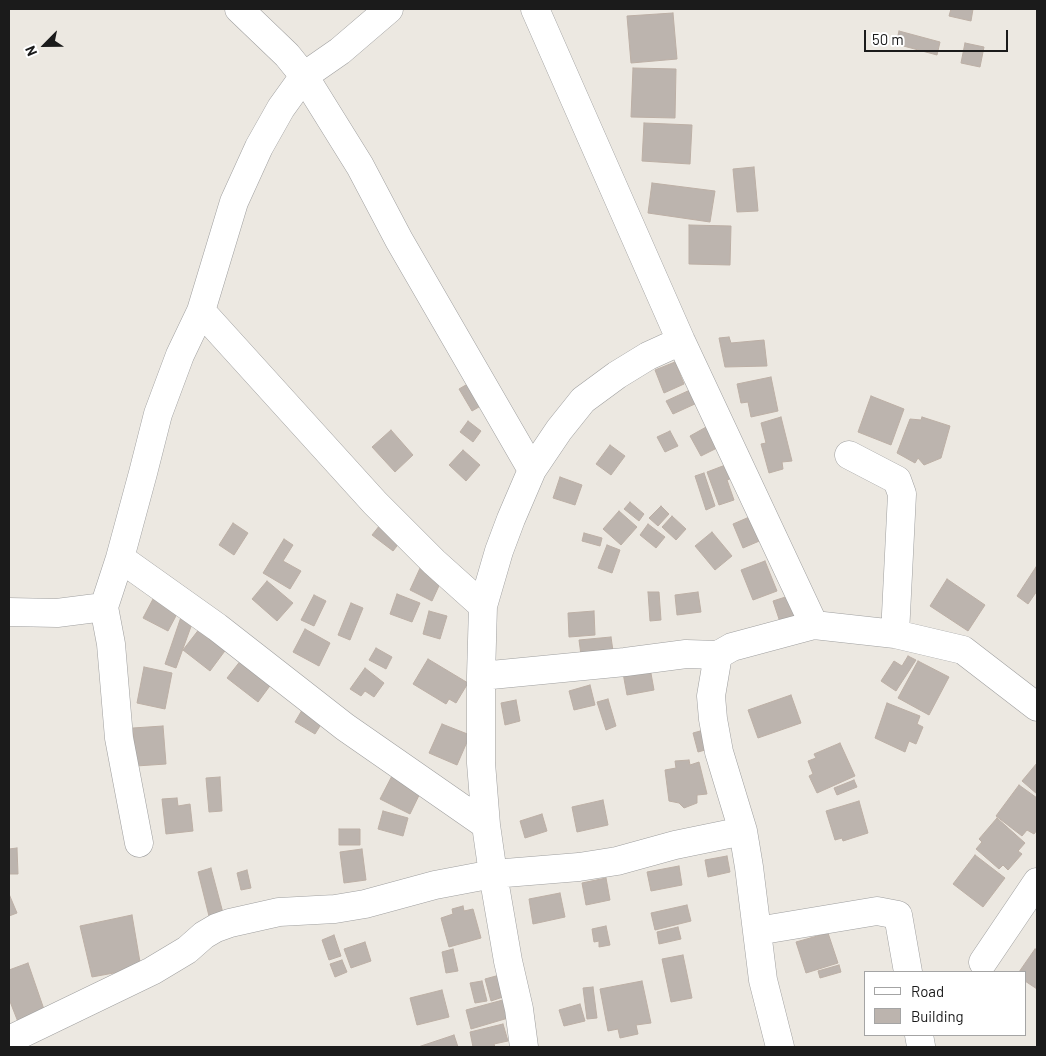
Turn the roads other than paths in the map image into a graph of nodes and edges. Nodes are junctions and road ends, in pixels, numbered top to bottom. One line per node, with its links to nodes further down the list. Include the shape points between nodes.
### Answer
1 (239, 9): 4 (street)
2 (389, 9): 4 (street, via 340,51)
3 (535, 9): 6 (street)
4 (304, 76): 5 (street, via 259,147 234,202); 8 (street, via 360,166)
5 (201, 311): 9 (street, via 158,414); 10 (street, via 375,503)
6 (681, 341): 8 (street, via 648,356 583,400); 13 (street)
7 (849, 455): 14 (street, via 897,480 902,494)
8 (532, 470): 10 (street, via 502,543)
9 (120, 558): 11 (street); 18 (street, via 217,627 345,727)
10 (483, 606): 16 (street)
11 (104, 607): 12 (street, via 57,612); 20 (street, via 111,644 119,738)
12 (9, 612)
13 (814, 625): 14 (street); 15 (street, via 732,647)
14 (895, 634): 17 (street, via 963,650)
15 (718, 655): 16 (street, via 686,654); 19 (street, via 711,696 713,719 719,752)
16 (481, 676): 18 (street, via 481,763)
17 (1037, 707)
18 (486, 825): 21 (street)
19 (743, 831): 21 (street, via 617,861); 23 (street)
20 (138, 843)
21 (493, 874): 26 (street, via 435,885 365,904 278,912 230,923 216,928 152,971); 27 (street)
22 (1037, 882): 24 (street)
23 (757, 930): 25 (street, via 877,911 898,915); 28 (street, via 763,980)
24 (983, 962)
25 (908, 971)
26 (9, 1040)
27 (524, 1047)
28 (780, 1047)

